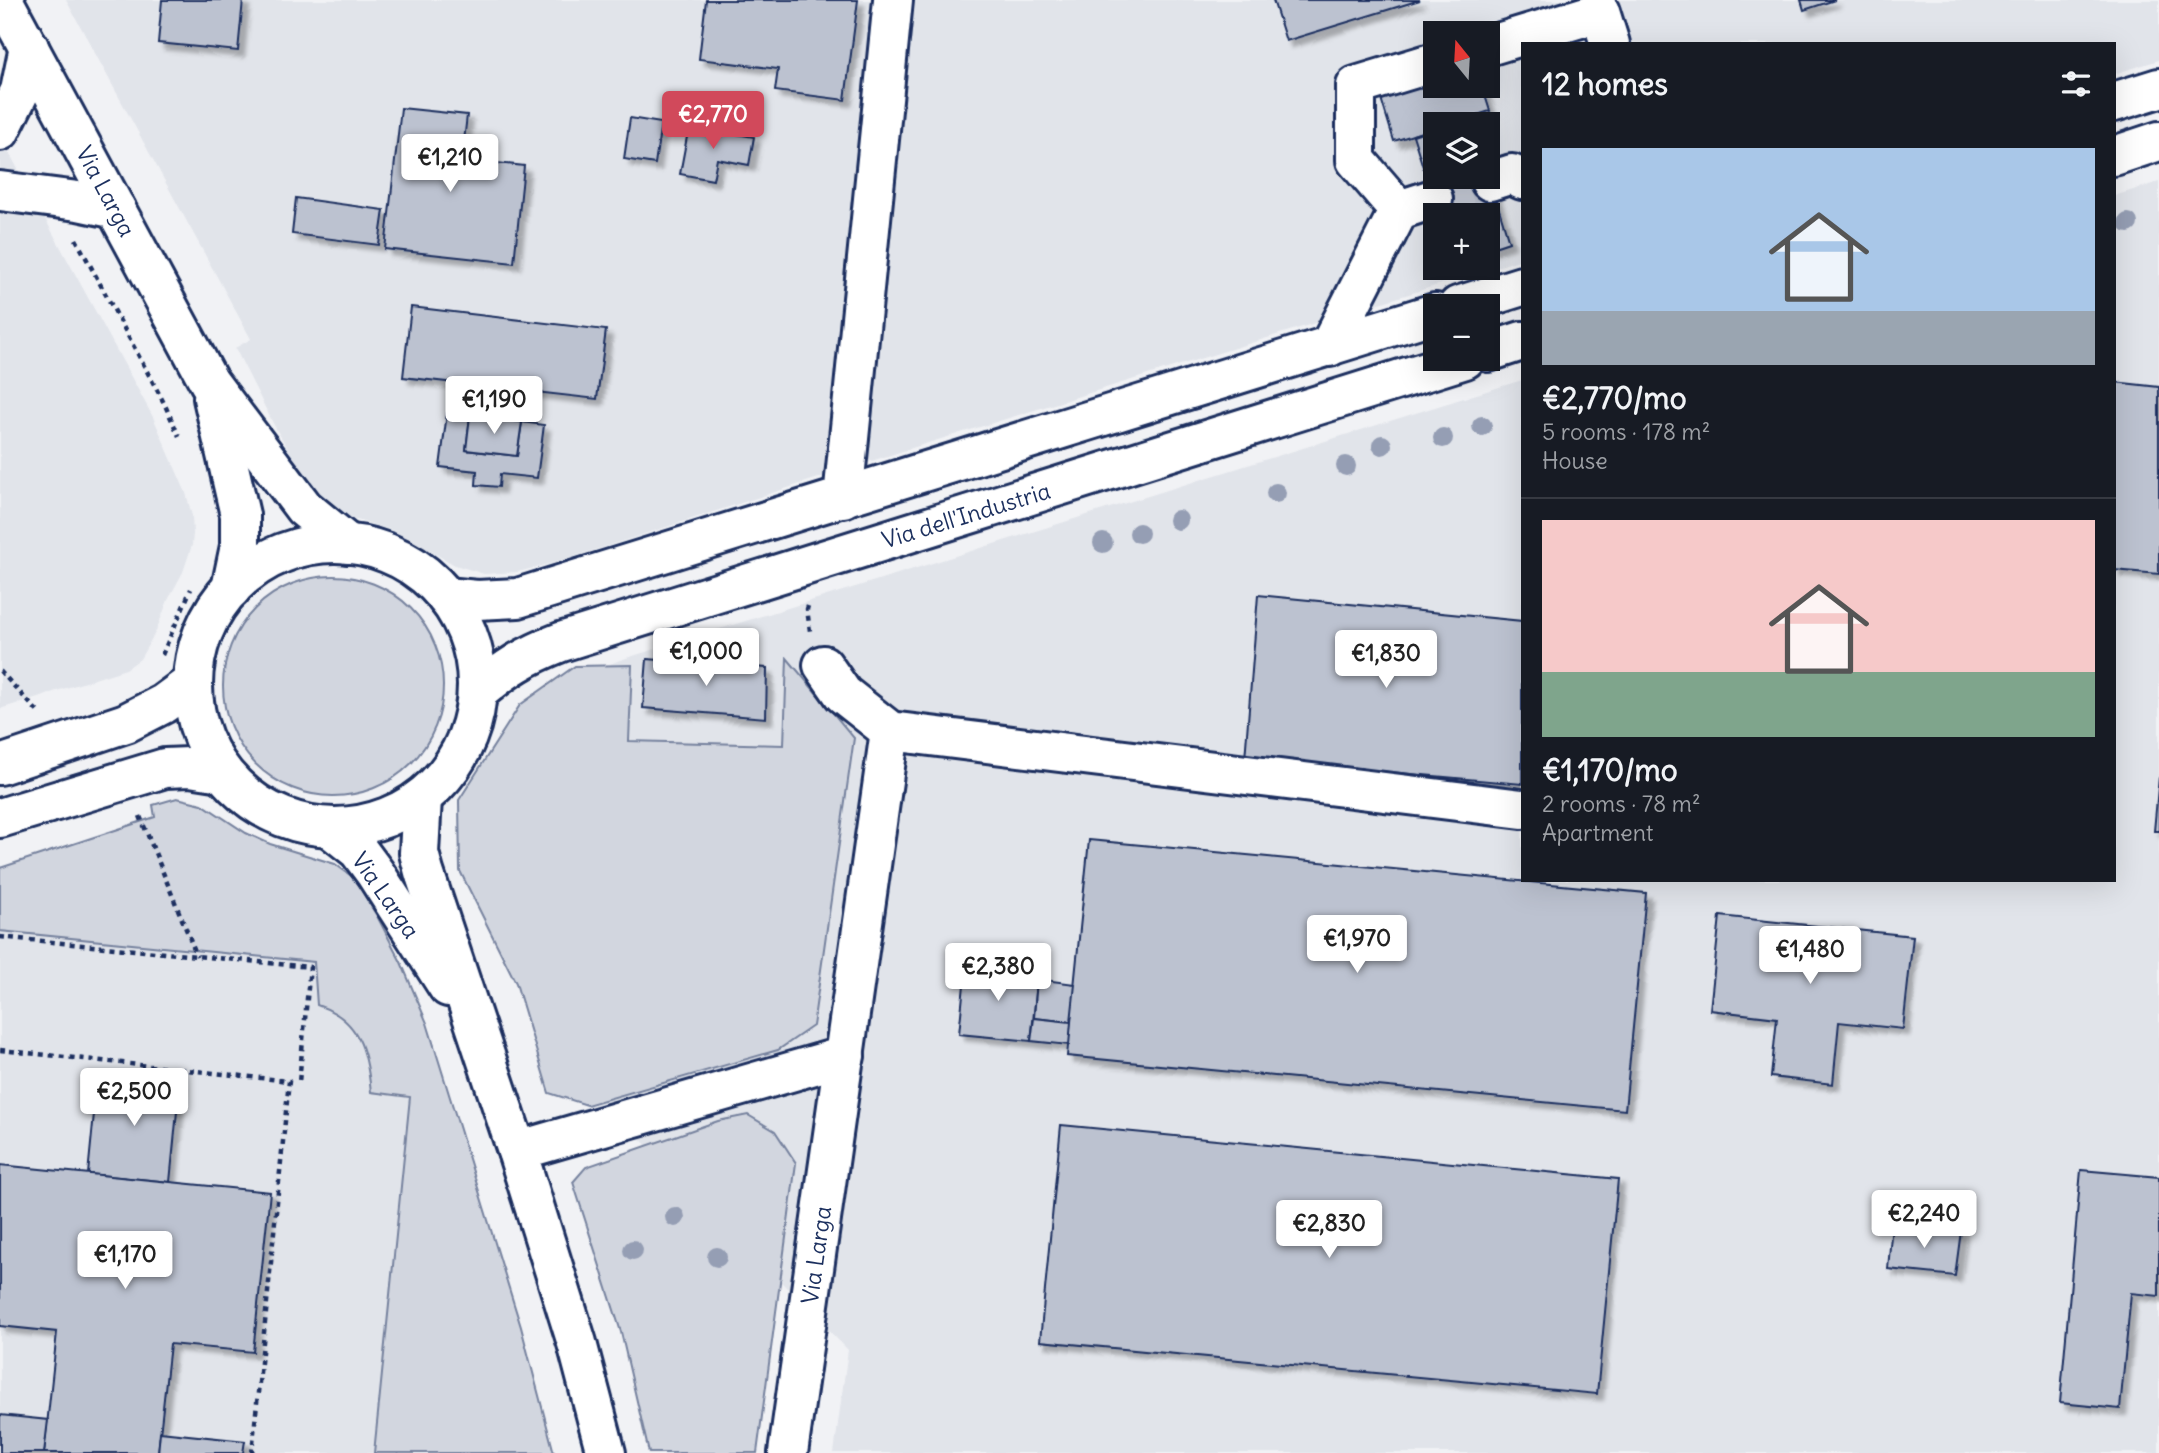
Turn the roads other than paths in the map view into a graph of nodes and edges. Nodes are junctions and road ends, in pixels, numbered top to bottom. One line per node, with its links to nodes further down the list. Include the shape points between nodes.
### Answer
1 (3, 0): 5 (main road, Via Larga)
2 (893, 0): 22 (main road)
3 (1500, 42): 4 (main road, via 1600,12)
4 (1609, 42)
5 (29, 47): 9 (main road, via 20,91); 13 (main road, Via Larga)
6 (1423, 66): 18 (main road, via 1356,86 1356,160 1416,204)
7 (2159, 88): 8 (main road)
8 (2116, 101)
9 (0, 131)
10 (2159, 142): 11 (main road)
11 (2116, 155)
12 (0, 191): 13 (main road)
13 (116, 209): 21 (main road, Via Larga)
14 (1521, 286): 15 (main road)
15 (1496, 294)
16 (1423, 317): 18 (main road)
17 (1521, 341): 19 (main road)
18 (1329, 346): 22 (main road)
19 (1500, 348)
20 (1427, 371): 28 (main road, Via dell'Industria, via 561,642 510,665)
21 (209, 382): 23 (main road, Via Larga, via 304,508); 24 (main road, Via Larga, via 240,515 240,546)
22 (843, 498): 25 (main road, via 518,598)
23 (348, 544): 24 (main road, via 284,553); 25 (main road, via 392,555 430,580)
24 (213, 585): 27 (main road, via 210,616 197,648)
25 (446, 597): 28 (main road, via 471,642)
26 (823, 665): 29 (main road, via 843,694)
27 (192, 682): 30 (main road, via 134,720); 33 (main road, via 199,730)
28 (477, 693): 34 (main road, via 461,751)
29 (890, 731): 35 (main road); 39 (main road, Via Larga)
30 (39, 734): 31 (main road); 32 (main road)
31 (0, 755)
32 (0, 765)
33 (222, 772): 36 (main road, via 165,768); 37 (main road, via 243,794 269,811 299,823)
34 (422, 798): 37 (main road, via 362,824); 38 (main road, Via Larga, via 419,853)
35 (1521, 809)
36 (0, 818)
37 (329, 827): 38 (main road, Via Larga, via 358,850 375,873)
38 (481, 1040): 40 (main road, Via Larga)
39 (845, 1056): 40 (main road); 42 (main road, Via Larga)
40 (517, 1151): 41 (main road, Via Larga)
41 (606, 1453)
42 (788, 1453)

